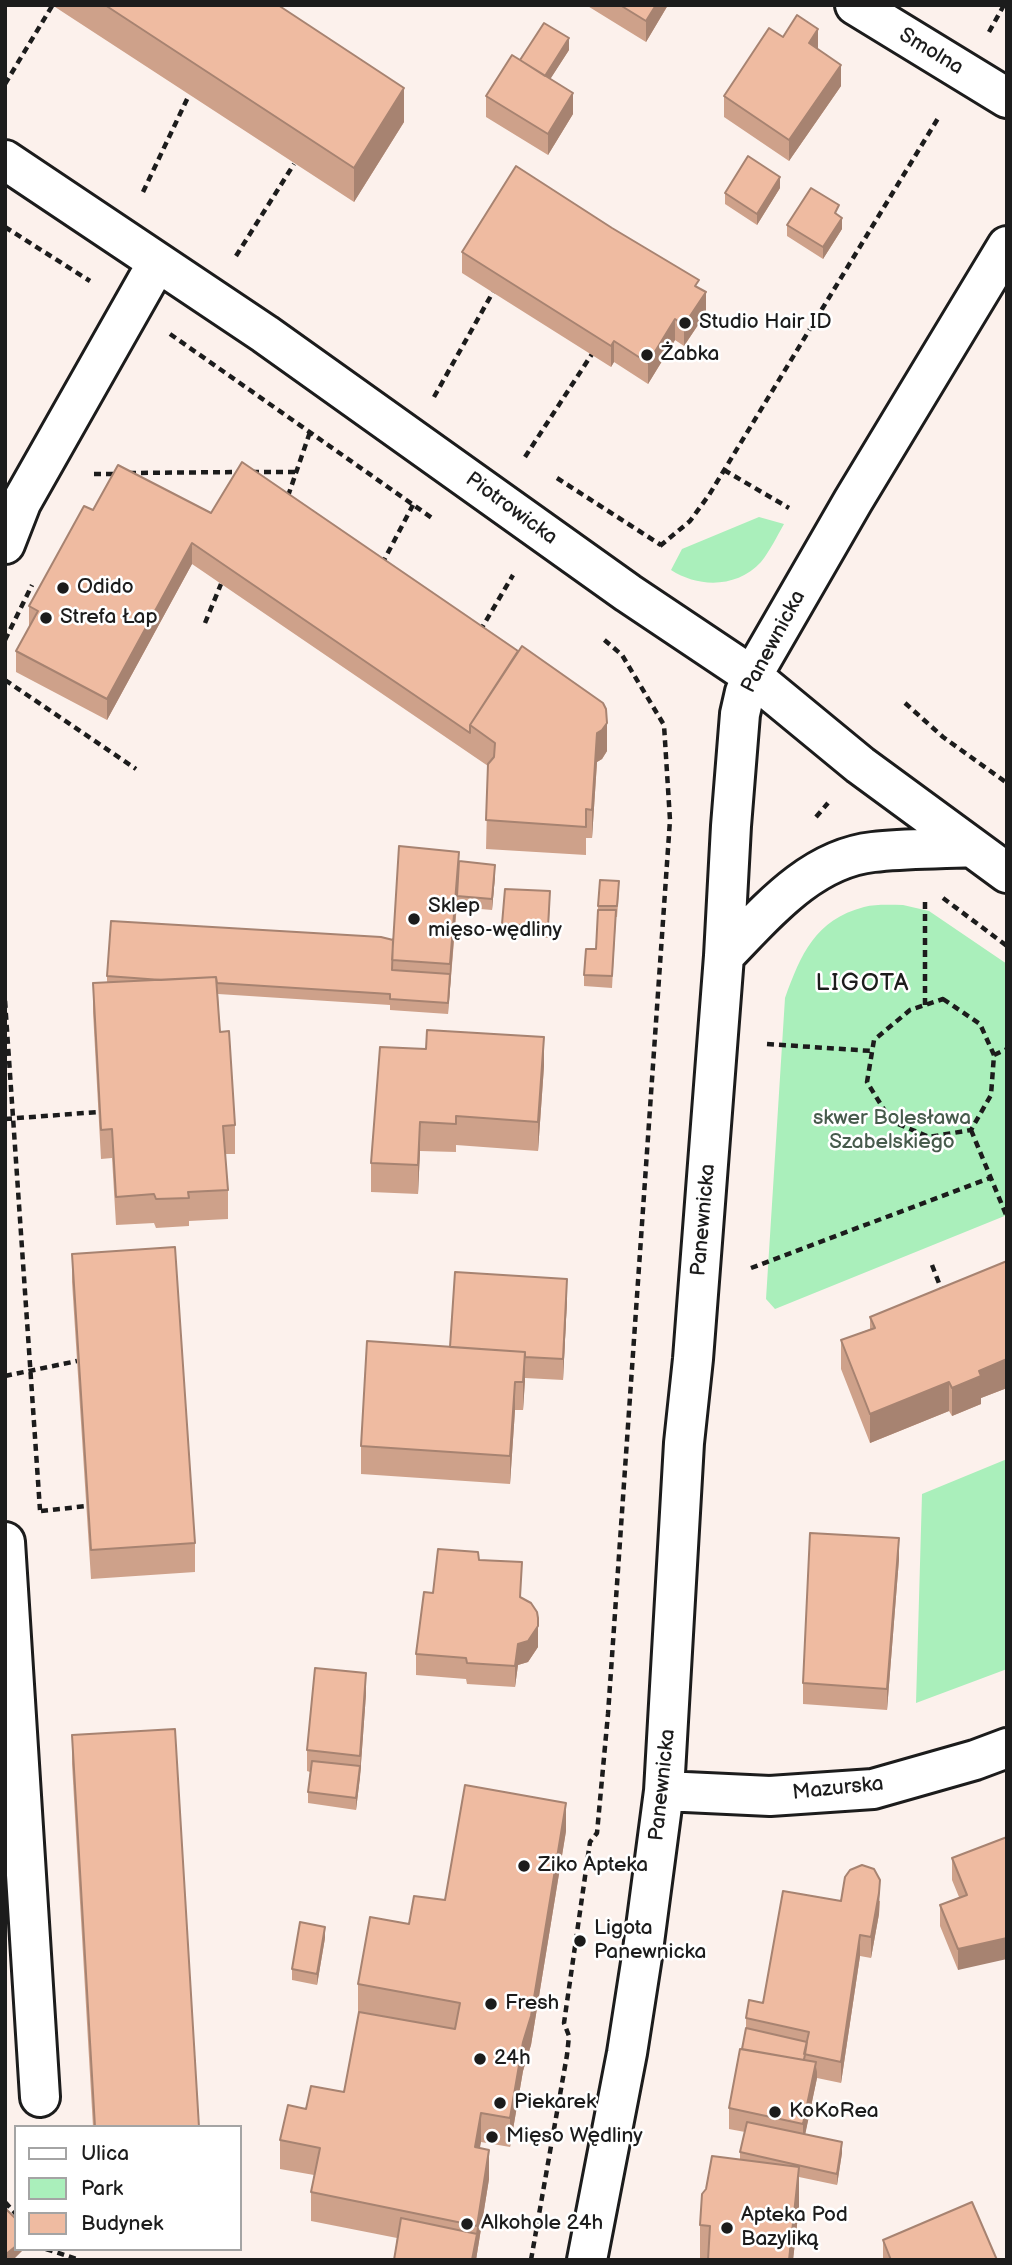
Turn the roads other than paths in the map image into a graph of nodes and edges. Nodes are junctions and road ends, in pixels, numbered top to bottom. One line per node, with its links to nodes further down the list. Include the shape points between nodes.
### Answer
1 (855, 5): 2 (street, Smolna)
2 (1007, 98)
3 (5, 160): 5 (street, Piotrowicka)
4 (1007, 246): 7 (street, Panewnicka)
5 (157, 263): 6 (street, via 21,503); 7 (street, Piotrowicka)
6 (5, 544)
7 (752, 676): 8 (street, Piotrowicka, via 860,765); 10 (street, Panewnicka, via 740,713)
8 (971, 847): 9 (street, Piotrowicka); 10 (street, via 870,852 823,868 792,890)
9 (1007, 873)
10 (724, 956): 13 (street, Panewnicka, via 684,1443)
11 (5, 1542): 14 (street)
12 (1007, 1748): 13 (street, Mazurska, via 873,1789 770,1796)
13 (664, 1791): 15 (street, Panewnicka, via 627,2053)
14 (40, 2097)
15 (587, 2260)

